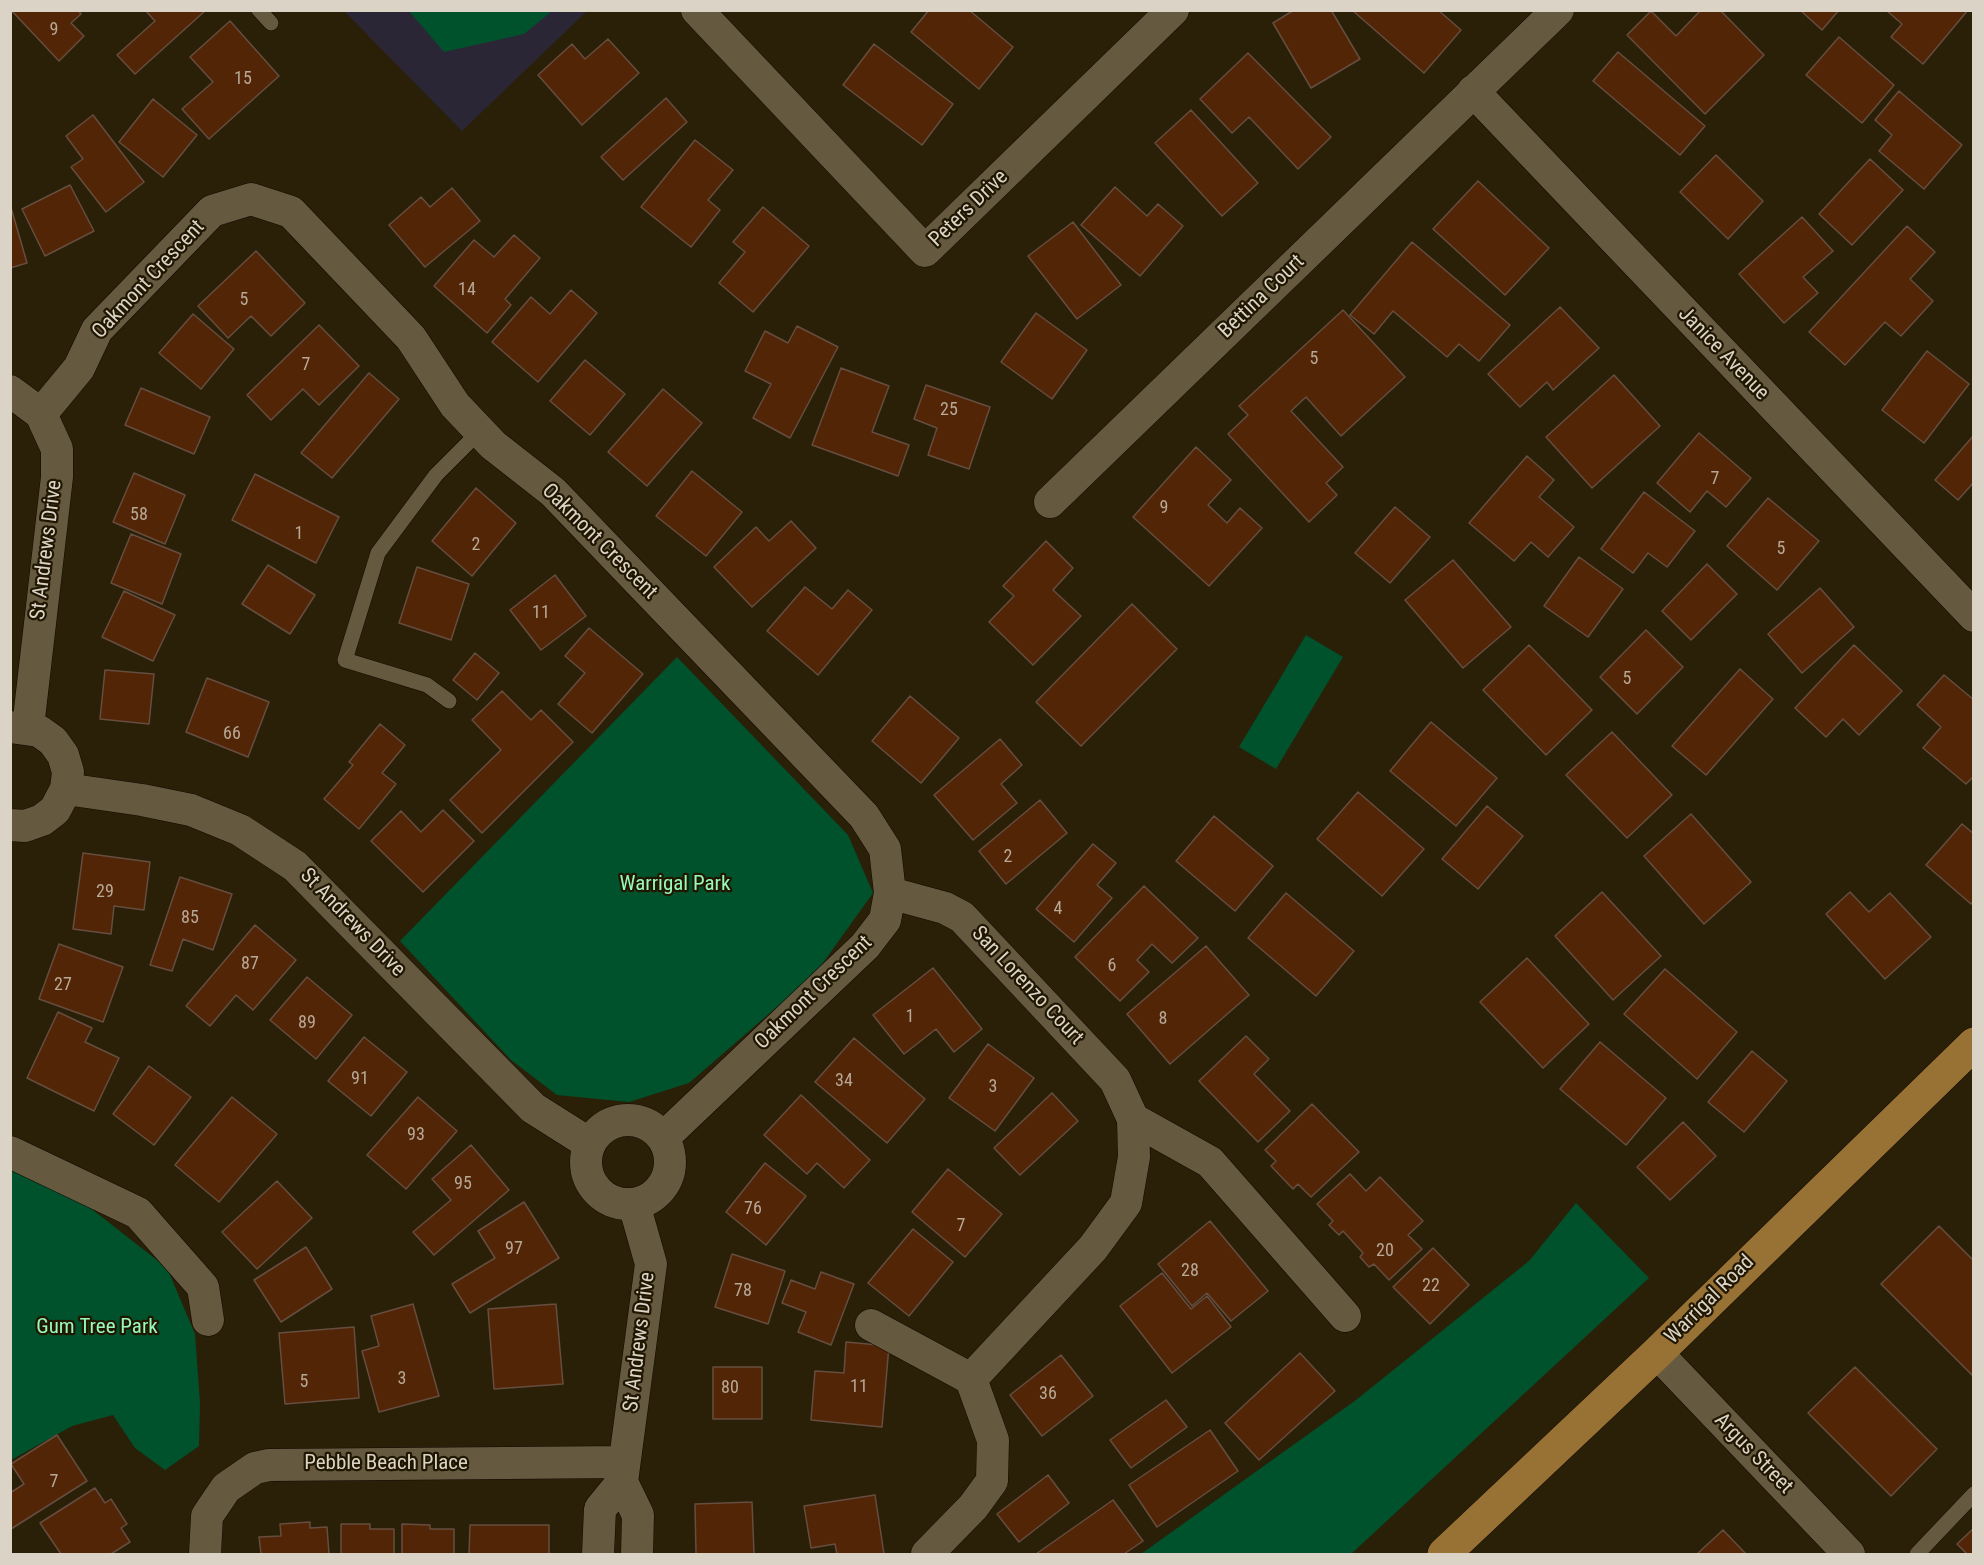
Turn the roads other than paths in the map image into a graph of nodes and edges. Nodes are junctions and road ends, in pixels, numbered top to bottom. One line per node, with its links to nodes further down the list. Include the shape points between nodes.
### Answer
1 (259, 10): 5 (lane)
2 (697, 10): 3 (street, Peters Drive, via 925,251)
3 (1173, 10)
4 (1558, 10): 6 (street, Bettina Court)
5 (271, 23)
6 (1473, 91): 10 (street, Bettina Court); 11 (street, Janice Avenue)
7 (10, 392): 8 (street)
8 (42, 414): 9 (street, Oakmont Crescent, via 79,368 97,330 212,211 252,200 291,212 411,338 455,405); 13 (street, St Andrews Drive, via 57,449 57,477)
9 (480, 431): 12 (lane, via 436,475 378,553 345,660 427,685); 16 (street, Oakmont Crescent, via 553,492 864,816 885,849)
10 (1050, 502)
11 (1974, 616)
12 (449, 701)
13 (19, 727): 14 (street, via 39,731 53,741 68,772)
14 (66, 789): 15 (street, via 55,810 42,820); 20 (street, St Andrews Drive, via 192,810 240,830 295,866 533,1108)
15 (10, 825)
16 (890, 893): 18 (street, San Lorenzo Court, via 962,916 1115,1080); 19 (street, Oakmont Crescent, via 885,920 865,946)
17 (1974, 1044): 26 (highway, Warrigal Road)
18 (1133, 1119): 23 (street, via 1210,1162); 27 (street, San Lorenzo Court, via 1134,1157 1126,1203 1093,1248)
19 (663, 1138): 20 (street, via 653,1128 625,1120 598,1132); 22 (street, via 670,1164 668,1178 660,1191)
20 (590, 1144): 22 (street, via 586,1159 593,1187 617,1203)
21 (10, 1152): 24 (street, via 138,1214 203,1287)
22 (634, 1204): 28 (street, St Andrews Drive, via 651,1264)
23 (1345, 1316)
24 (208, 1320)
25 (871, 1325): 27 (street)
26 (1657, 1353): 34 (highway, Warrigal Road); 35 (street, Argus Street)
27 (971, 1379): 33 (street, via 993,1440 992,1481 973,1507)
28 (623, 1472): 30 (street, Pebble Beach Place, via 269,1465 255,1468 226,1488 207,1516); 31 (street, via 600,1509); 32 (street, via 638,1515)
29 (1974, 1494): 36 (lane)
30 (205, 1554)
31 (598, 1554)
32 (638, 1554)
33 (927, 1554)
34 (1444, 1554)
35 (1849, 1554)
36 (1917, 1554)

